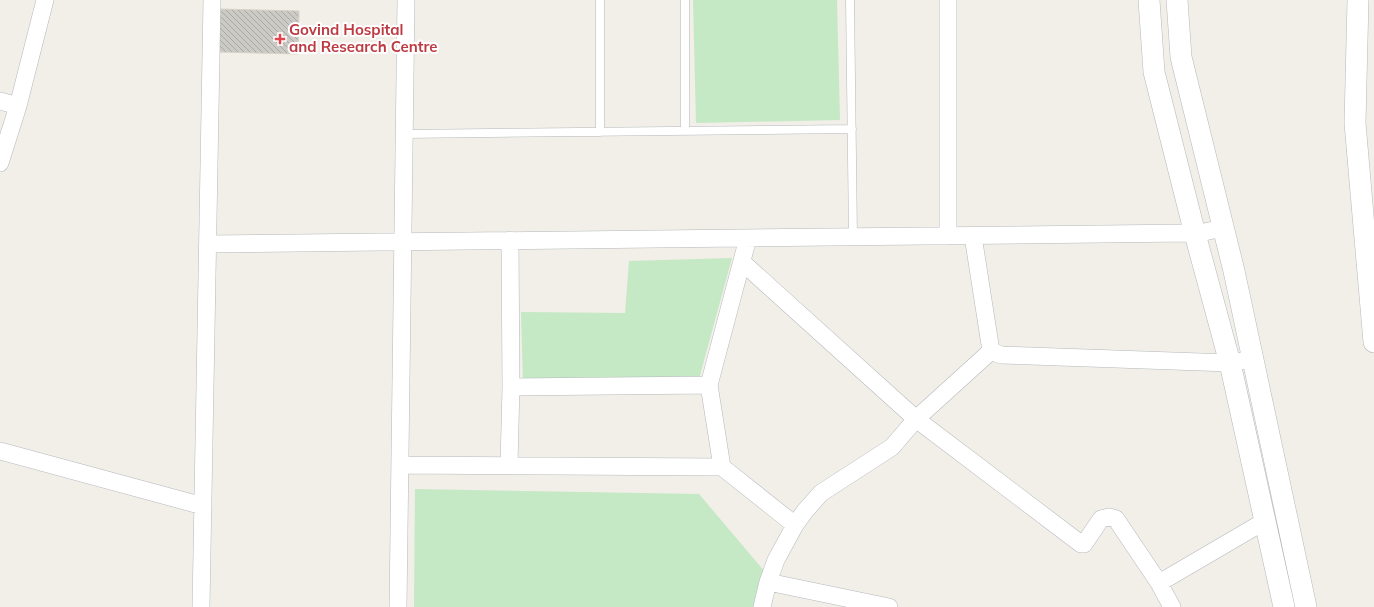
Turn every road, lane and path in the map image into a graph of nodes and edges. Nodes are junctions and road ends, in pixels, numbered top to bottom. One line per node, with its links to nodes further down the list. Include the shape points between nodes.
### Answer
1 (45, 0): 12 (street)
2 (212, 0): 26 (street)
3 (406, 0): 16 (street)
4 (600, 0): 15 (lane)
5 (685, 0): 14 (lane)
6 (850, 0): 13 (lane)
7 (948, 0): 20 (street)
8 (1149, 0): 19 (street, via 1154,72)
9 (1177, 0): 18 (street, via 1181,57)
10 (1358, 0): 28 (street, via 1355,123)
11 (0, 101): 12 (street)
12 (18, 106): 17 (street)
13 (852, 129): 14 (lane); 22 (lane)
14 (685, 131): 15 (lane)
15 (600, 132): 16 (lane)
16 (404, 134): 25 (street)
17 (0, 163)
18 (1223, 228): 19 (street); 30 (street)
19 (1195, 234): 21 (street); 31 (street)
20 (948, 236): 21 (street); 22 (street)
21 (973, 236): 29 (street)
22 (853, 237): 23 (street)
23 (748, 238): 24 (street); 27 (street)
24 (510, 240): 25 (street); 33 (street)
25 (403, 242): 26 (street); 36 (street)
26 (208, 244): 39 (street)
27 (742, 262): 32 (street); 34 (street)
28 (1374, 342)
29 (990, 351): 31 (street, via 1001,355); 34 (street)
30 (1252, 359): 31 (street); 50 (street)
31 (1230, 363): 40 (street)
32 (709, 385): 33 (street); 38 (street)
33 (511, 387): 37 (street)
34 (916, 419): 41 (street, via 892,448 821,493); 43 (street, via 1081,544 1084,544 1101,519 1116,519)
35 (0, 451): 39 (street)
36 (401, 465): 37 (street); 45 (street)
37 (509, 465): 38 (street)
38 (722, 467): 41 (street)
39 (203, 506): 44 (street)
40 (1265, 521): 43 (street); 49 (street)
41 (795, 525): 42 (street, via 776,560)
42 (768, 582): 46 (street); 47 (street)
43 (1159, 582): 48 (street)
44 (201, 607)
45 (398, 607)
46 (762, 607)
47 (889, 607)
48 (1172, 607)
49 (1284, 607)
50 (1306, 607)

